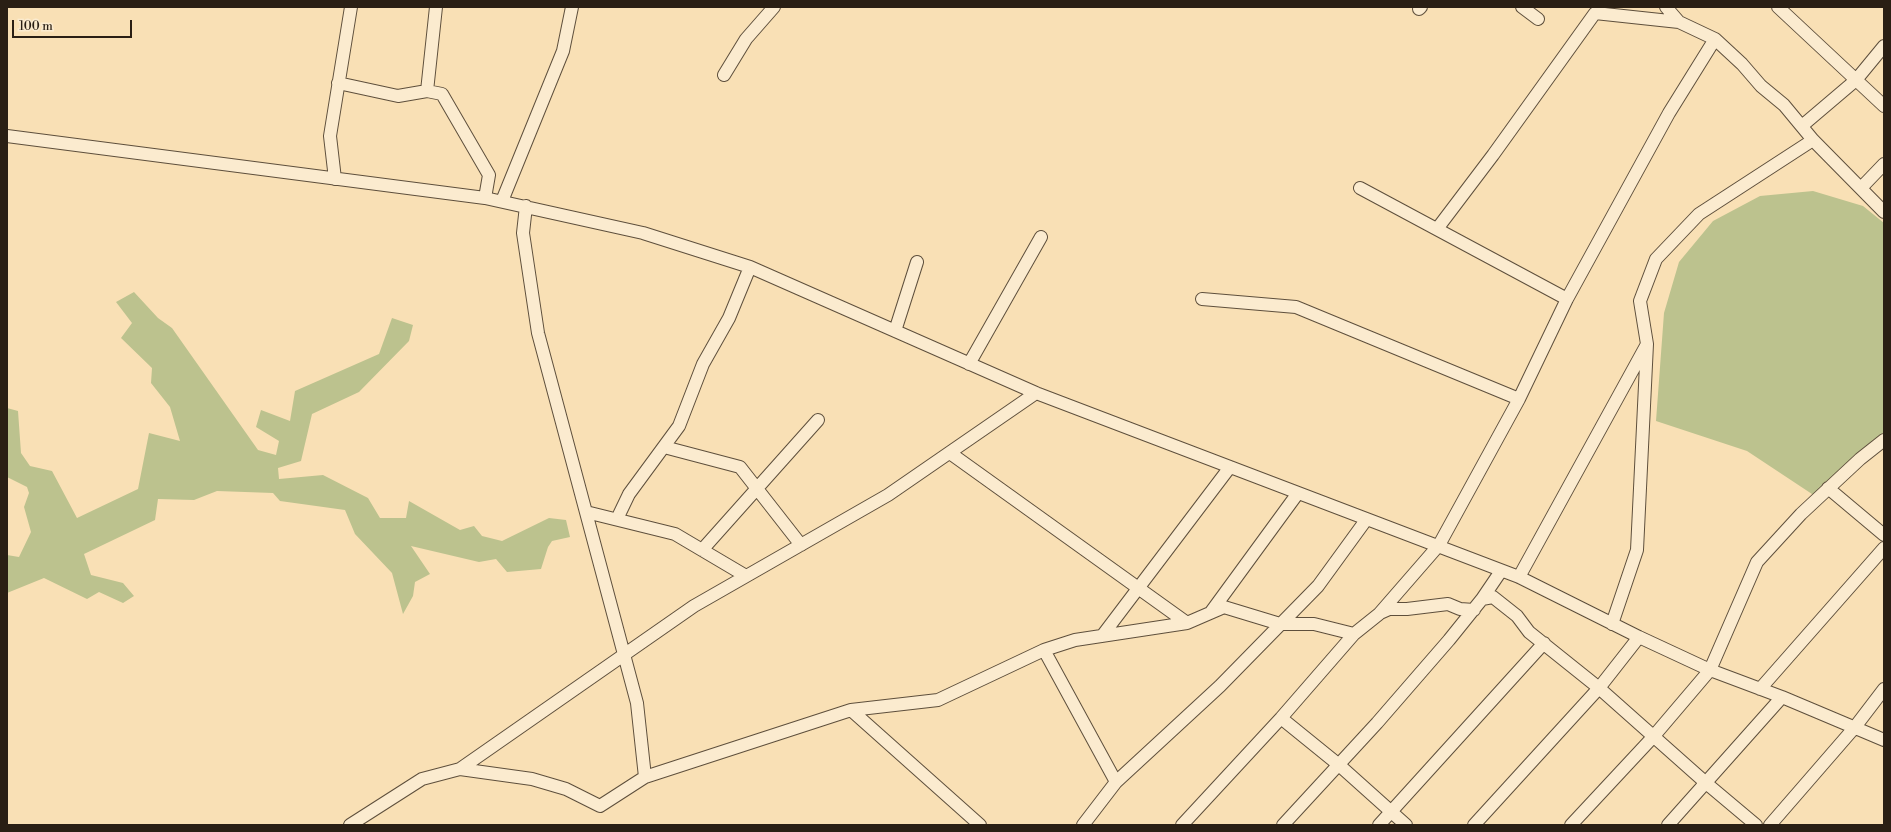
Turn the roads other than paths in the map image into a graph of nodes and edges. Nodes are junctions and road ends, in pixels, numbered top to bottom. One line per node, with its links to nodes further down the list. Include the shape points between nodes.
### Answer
1 (351, 7): 15 (street)
2 (436, 7): 16 (street)
3 (572, 7): 26 (street, via 563,51)
4 (774, 7): 13 (street, via 746,39)
5 (1522, 7): 9 (street)
6 (1666, 7): 10 (street)
7 (1778, 7): 14 (street)
8 (1598, 10): 10 (street); 29 (street, via 1494,155)
9 (1538, 19)
10 (1678, 22): 11 (street)
11 (1715, 39): 18 (street); 34 (street, via 1669,113)
12 (1884, 46): 14 (street)
13 (724, 75)
14 (1856, 80): 17 (street); 18 (street)
15 (338, 83): 16 (street, via 398,96); 22 (street, via 330,136)
16 (427, 91): 25 (street, via 442,94 489,175)
17 (1884, 106)
18 (1803, 125): 20 (street)
19 (7, 136): 22 (street)
20 (1813, 140): 24 (street); 36 (street, via 1699,214 1656,259 1640,301)
21 (1884, 164): 24 (street)
22 (335, 179): 25 (street)
23 (1360, 188): 29 (street)
24 (1861, 188): 28 (street)
25 (485, 198): 26 (street)
26 (502, 201): 27 (street)
27 (526, 206): 32 (street, via 643,233); 48 (street, via 523,233 538,333)
28 (1884, 212)
29 (1437, 229): 34 (street)
30 (1041, 237): 37 (street)
31 (917, 262): 35 (street)
32 (750, 267): 35 (street); 42 (street, via 729,318 702,364 679,426)
33 (1202, 299): 39 (street, via 1296,307)
34 (1567, 299): 39 (street)
35 (895, 331): 37 (street)
36 (1647, 344): 58 (street); 66 (street, via 1636,550)
37 (969, 364): 38 (street)
38 (1036, 393): 43 (street); 44 (street)
39 (1519, 399): 53 (street)
40 (818, 420): 46 (street)
41 (1884, 440): 45 (street)
42 (664, 448): 46 (street, via 740,467); 49 (street, via 629,494)
43 (950, 452): 52 (street, via 888,495); 59 (street)
44 (1230, 467): 47 (street); 59 (street)
45 (1828, 488): 51 (street); 73 (street, via 1757,562)
46 (757, 490): 52 (street); 55 (street)
47 (1298, 493): 50 (street); 62 (street)
48 (586, 512): 49 (street); 72 (street)
49 (617, 519): 55 (street, via 675,534)
50 (1366, 520): 53 (street); 65 (street, via 1318,586)
51 (1884, 535)
52 (800, 545): 57 (street)
53 (1439, 545): 56 (street); 63 (street)
54 (1884, 548): 75 (street)
55 (702, 550): 57 (street)
56 (1501, 571): 58 (street); 60 (street)
57 (746, 576): 72 (street, via 694,606)
58 (1519, 577): 66 (street)
59 (1138, 587): 64 (street); 68 (street)
60 (1482, 599): 61 (street); 70 (street, via 1493,597)
61 (1474, 610): 63 (street, via 1460,609 1448,604 1389,609); 83 (street)
62 (1210, 613): 64 (street); 65 (street, via 1224,607)
63 (1379, 614): 67 (street)
64 (1187, 623): 68 (street)
65 (1280, 624): 67 (street, via 1314,624); 86 (street, via 1220,686)
66 (1612, 624): 69 (street)
67 (1354, 634): 79 (street)
68 (1102, 636): 71 (street, via 1075,640)
69 (1639, 637): 73 (street); 74 (street)
70 (1544, 643): 74 (street); 88 (street)
71 (1044, 650): 78 (street, via 938,700); 86 (street)
72 (624, 655): 84 (street); 85 (street, via 637,703)
73 (1710, 670): 75 (street); 81 (street)
74 (1599, 688): 81 (street); 96 (street)
75 (1760, 689): 77 (street)
76 (1884, 689): 80 (street)
77 (1782, 697): 80 (street); 87 (street)
78 (851, 710): 85 (street); 90 (street)
79 (1282, 718): 83 (street); 92 (street)
80 (1855, 727): 82 (street); 100 (street)
81 (1653, 737): 87 (street); 97 (street)
82 (1884, 740)
83 (1339, 765): 88 (street); 93 (street)
84 (460, 769): 85 (street, via 532,779 566,789 600,806); 89 (street, via 422,779)
85 (645, 776)
86 (1116, 782): 91 (street)
87 (1706, 783): 98 (street); 99 (street)
88 (1391, 811): 94 (street); 95 (street)
89 (350, 825)
90 (980, 825)
91 (1083, 825)
92 (1182, 825)
93 (1283, 825)
94 (1378, 825)
95 (1406, 825)
96 (1474, 825)
97 (1571, 825)
98 (1668, 825)
99 (1756, 825)
100 (1770, 825)

